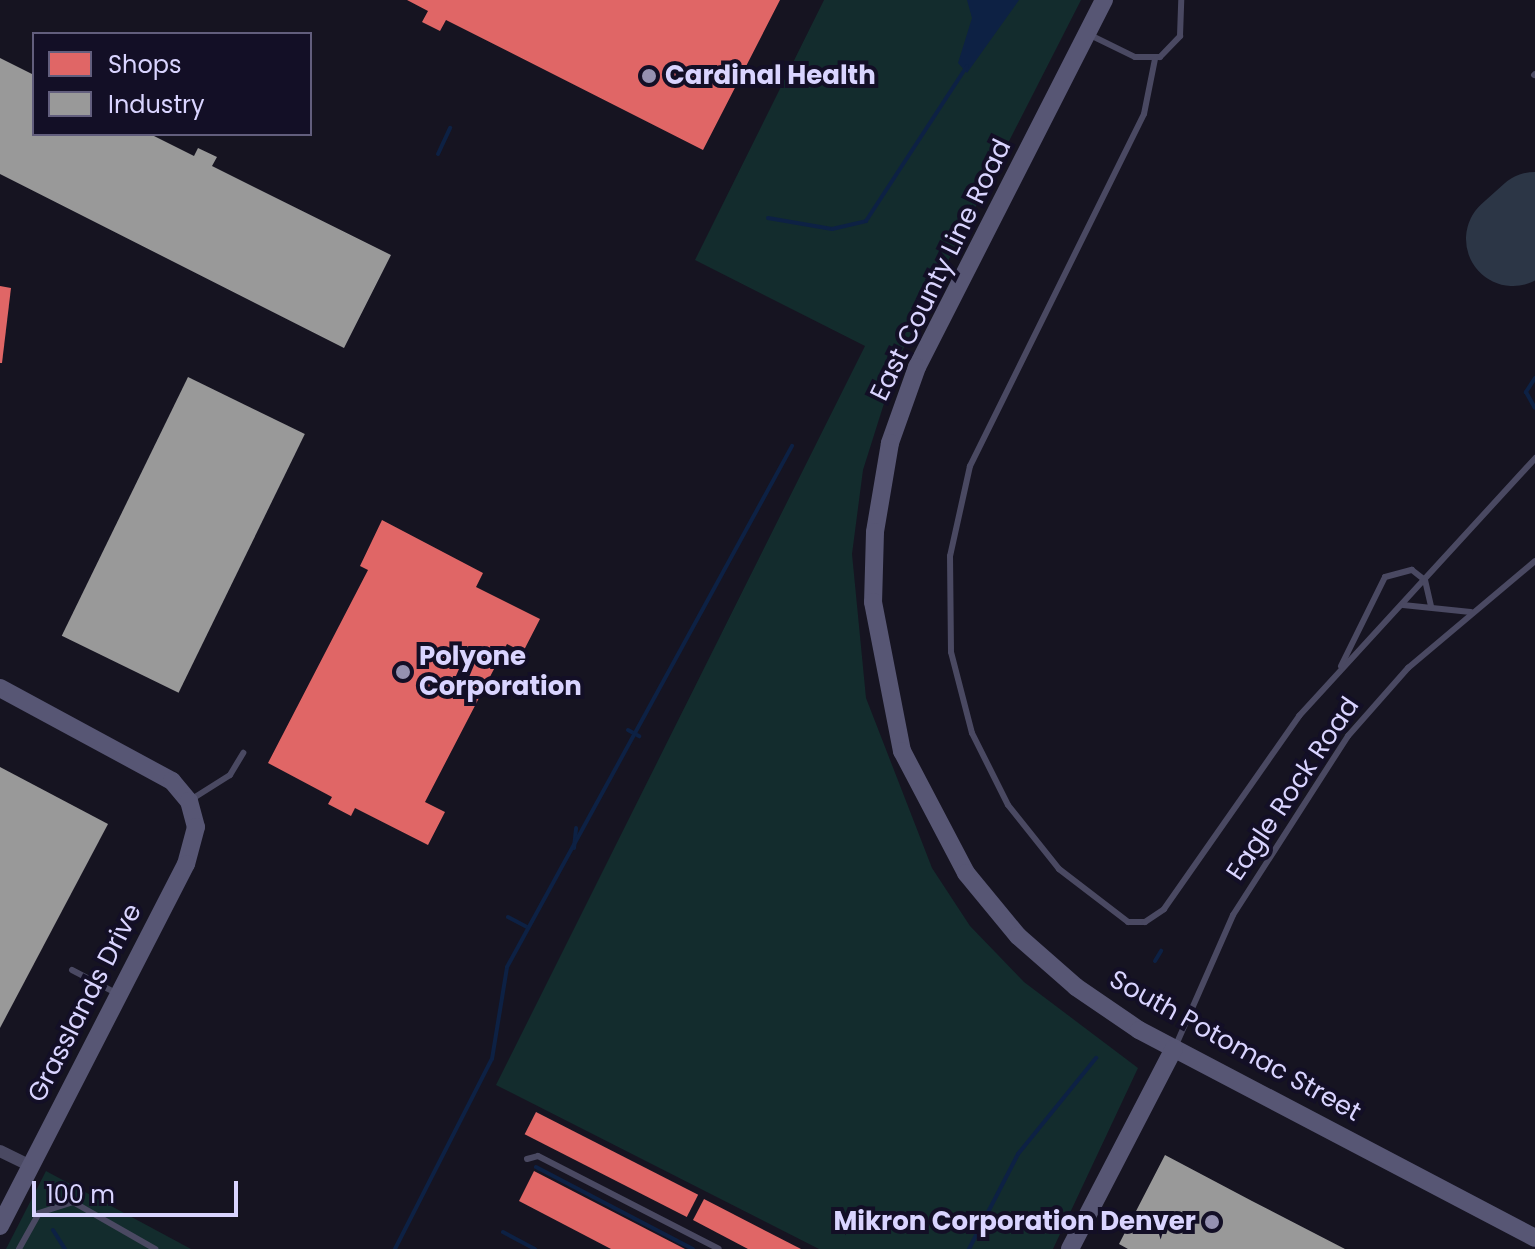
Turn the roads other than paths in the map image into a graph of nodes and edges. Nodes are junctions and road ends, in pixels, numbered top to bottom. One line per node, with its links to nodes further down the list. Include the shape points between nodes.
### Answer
1 (1104, 0): 3 (main road, East County Line Road)
2 (1181, 0): 4 (lane, via 1180,36)
3 (1087, 33): 4 (lane); 13 (main road, East County Line Road, via 923,356 890,443 872,580)
4 (1155, 59): 11 (lane, via 1144,114 962,491 947,599 963,707 981,756 1029,836 1102,906 1137,923 1178,892)
5 (1535, 458): 7 (lane)
6 (1535, 561): 10 (lane, Eagle Rock Road)
7 (1425, 580): 8 (lane); 9 (lane); 11 (lane, via 1402,569 1376,586)
8 (1403, 605): 9 (lane); 11 (lane)
9 (1431, 606): 10 (lane)
10 (1471, 612): 18 (lane, Eagle Rock Road, via 1376,702 1314,785 1233,915)
11 (1339, 669)
12 (0, 688): 15 (main road, via 165,776)
13 (892, 719): 18 (main road, South Potomac Street, via 936,824 999,916 1076,987)
14 (243, 753): 15 (lane, via 230,775)
15 (189, 801): 17 (main road, Grasslands Drive, via 196,827 191,853)
16 (72, 970): 17 (lane)
17 (119, 995): 21 (main road, Grasslands Drive)
18 (1174, 1048): 23 (main road, South Potomac Street); 27 (main road)
19 (0, 1151): 21 (street)
20 (527, 1159): 26 (lane, via 538,1156)
21 (31, 1166): 22 (main road, Grasslands Drive)
22 (0, 1226)
23 (1535, 1238)
24 (19, 1249): 25 (lane, via 39,1213 73,1202)
25 (155, 1249)
26 (719, 1249)
27 (1070, 1249)

